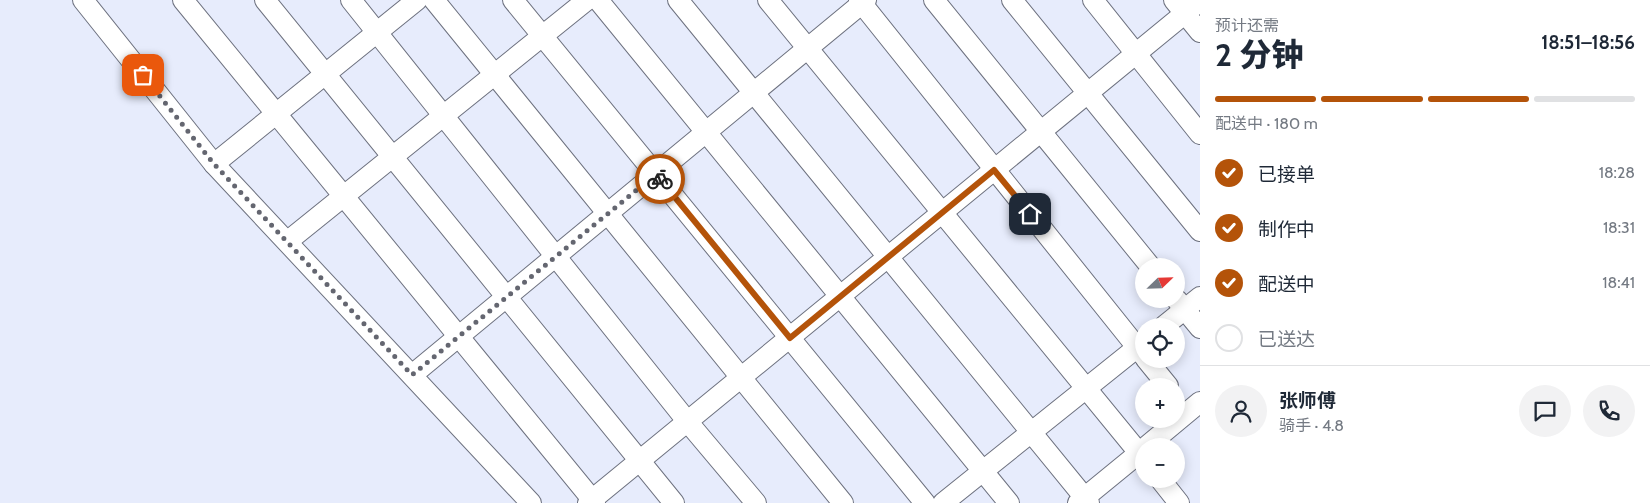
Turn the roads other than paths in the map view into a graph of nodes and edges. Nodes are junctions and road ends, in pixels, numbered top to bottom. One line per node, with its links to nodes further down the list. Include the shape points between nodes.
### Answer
1 (83, 0): 32 (street)
2 (183, 0): 26 (street)
3 (265, 0): 23 (street)
4 (351, 0): 18 (street)
5 (417, 0): 18 (street)
6 (434, 0): 22 (street)
7 (513, 0): 19 (street)
8 (587, 0): 19 (street)
9 (598, 0): 28 (street)
10 (678, 0): 24 (street)
11 (768, 0): 20 (street)
12 (934, 0): 29 (street)
13 (1012, 0): 25 (street)
14 (1093, 0): 21 (street)
15 (862, 1): 20 (street); 33 (street)
16 (1186, 5): 17 (street); 21 (street)
17 (1200, 32)
18 (377, 33): 23 (street); 27 (street)
19 (543, 35): 22 (street); 34 (street)
20 (808, 48): 24 (street); 36 (street)
21 (1136, 54): 25 (street); 30 (street)
22 (495, 74): 27 (street); 37 (street)
23 (325, 75): 26 (street); 31 (street)
24 (754, 93): 28 (street); 41 (street)
25 (1088, 93): 29 (street); 38 (street)
26 (276, 115): 32 (street); 35 (street)
27 (444, 115): 31 (street); 40 (street)
28 (706, 132): 34 (street); 43 (street)
29 (1041, 132): 33 (street); 42 (street)
30 (1200, 134)
31 (393, 156): 35 (street); 44 (street)
32 (214, 164): 39 (street)
33 (994, 170): 36 (street); 50 (street)
34 (656, 174): 37 (street); 49 (street)
35 (344, 196): 39 (street); 48 (street)
36 (942, 212): 41 (street); 54 (street)
37 (608, 213): 40 (street); 53 (street)
38 (1200, 231)
39 (288, 241): 52 (street)
40 (556, 256): 44 (street); 56 (street)
41 (888, 257): 43 (street); 57 (street)
42 (1143, 258)
43 (840, 296): 49 (street); 62 (street)
44 (506, 297): 48 (street); 61 (street)
45 (1187, 302): 46 (street); 47 (street)
46 (1172, 318)
47 (1200, 328)
48 (459, 336): 52 (street); 65 (street)
49 (790, 338): 53 (street); 70 (street)
50 (1135, 341)
51 (1135, 356): 54 (street)
52 (412, 375): 66 (street)
53 (741, 377): 56 (street); 69 (street)
54 (1086, 389): 57 (street); 59 (street)
55 (1188, 404): 58 (street)
56 (687, 422): 61 (street); 68 (street)
57 (1032, 432): 62 (street); 64 (street)
58 (1156, 438)
59 (1135, 443)
60 (1135, 459): 64 (street)
61 (640, 461): 65 (street); 67 (street)
62 (983, 471): 71 (street); 72 (street)
63 (1168, 488): 73 (street)
64 (1084, 501)
65 (592, 502)
66 (531, 503)
67 (674, 503)
68 (756, 503)
69 (843, 503)
70 (925, 503)
71 (943, 503)
72 (1009, 503)
73 (1180, 503)

